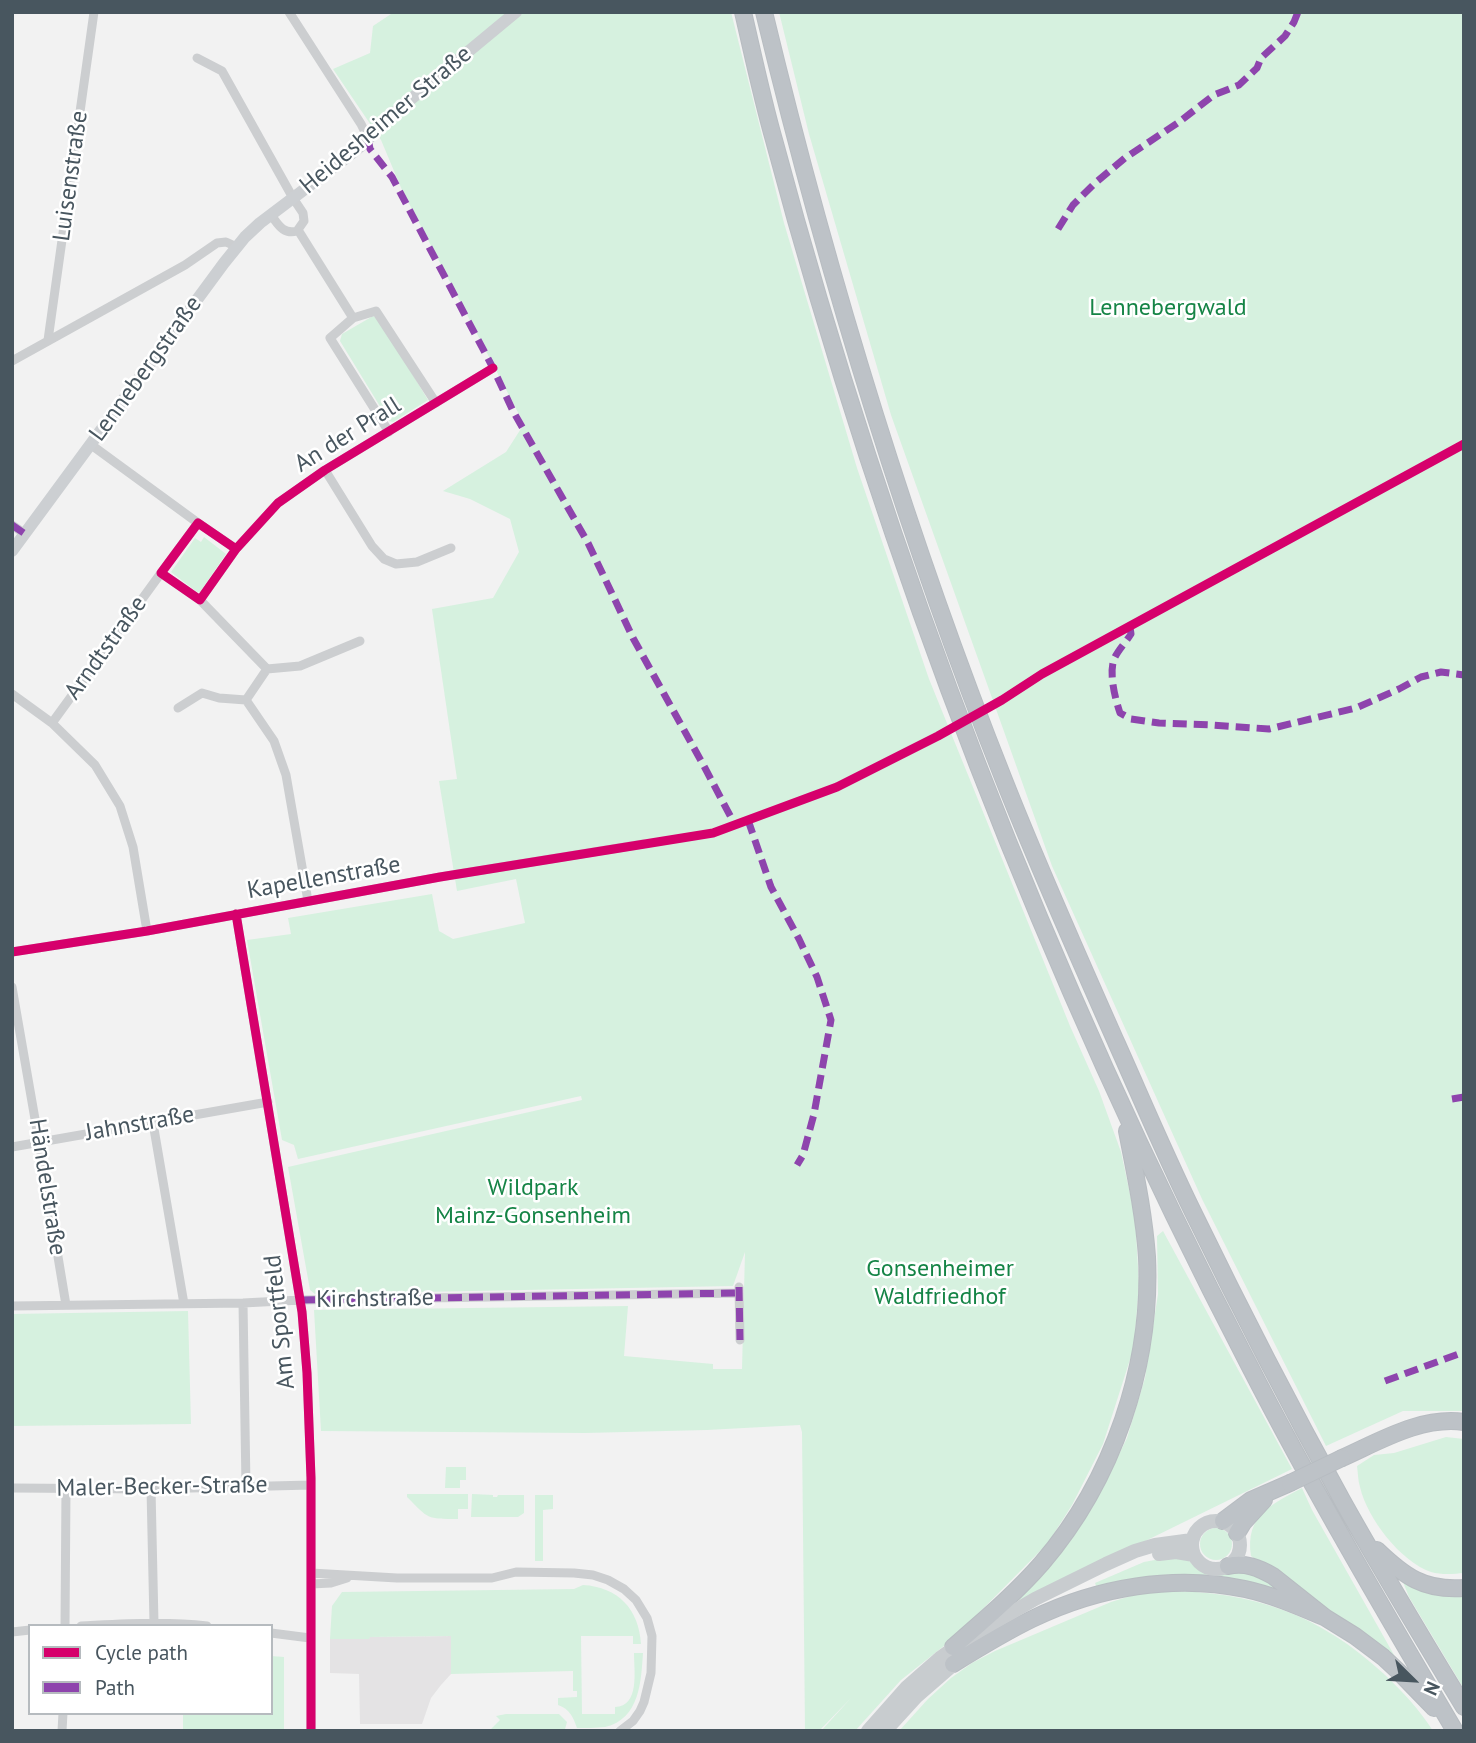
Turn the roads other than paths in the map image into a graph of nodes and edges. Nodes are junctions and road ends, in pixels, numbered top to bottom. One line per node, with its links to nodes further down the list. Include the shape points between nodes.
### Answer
1 (94, 12): 13 (street, Luisenstraße)
2 (289, 12): 7 (street)
3 (516, 12): 7 (main road, Heidesheimer Straße)
4 (743, 12): 41 (highway, via 818,298 923,619 1033,904)
5 (764, 12): 60 (highway, via 796,143 881,435 1002,776 1191,1209)
6 (197, 58): 8 (street, Heidesheimer Straße, via 222,71)
7 (368, 138): 8 (main road, Heidesheimer Straße)
8 (293, 198): 9 (main road, Lennebergstraße); 10 (street, via 304,217)
9 (271, 215): 10 (street, via 285,231); 11 (main road, Lennebergstraße)
10 (298, 230): 12 (street)
11 (237, 247): 13 (street, via 217,243); 18 (main road, Lennebergstraße)
12 (353, 318): 16 (street, via 376,311); 17 (street, via 330,338)
13 (48, 340): 14 (street)
14 (12, 361)
15 (493, 368): 16 (street, An der Prall)
16 (436, 403): 17 (street, An der Prall)
17 (389, 432): 19 (street, An der Prall)
18 (90, 444): 20 (street); 22 (main road, Lennebergstraße)
19 (325, 470): 23 (street, via 384,559 396,564 417,562); 24 (street, An der Prall, via 278,503)
20 (198, 523): 24 (street); 26 (street, Arndtstraße)
21 (12, 525): 22 (street)
22 (25, 534): 25 (main road, Lennebergstraße)
23 (451, 548)
24 (236, 549): 27 (street, An der Prall)
25 (12, 551)
26 (161, 573): 27 (street); 33 (street, Arndtstraße)
27 (200, 600): 29 (street)
28 (360, 642): 29 (street, via 300,666)
29 (267, 669): 31 (street)
30 (12, 694): 33 (street)
31 (246, 700): 32 (street, via 202,694); 35 (street, via 274,741 286,775)
32 (178, 708)
33 (52, 723): 37 (street, via 96,765 120,806)
34 (643, 844): 35 (street, Kapellenstraße)
35 (308, 901): 36 (street, Kapellenstraße)
36 (236, 914): 37 (street, Kapellenstraße); 40 (street, Am Sportfeld)
37 (147, 931): 38 (street, Kapellenstraße)
38 (12, 952)
39 (12, 987): 43 (street, Händelstraße)
40 (268, 1102): 42 (street, Jahnstraße); 45 (street, Am Sportfeld)
41 (1122, 1108): 75 (highway, via 1147,1258 1142,1340 1123,1419 1090,1494 1068,1529 1044,1561); 81 (highway, via 1327,1512)
42 (153, 1123): 43 (street, Jahnstraße); 47 (street)
43 (40, 1142): 44 (street, Jahnstraße); 49 (street, Händelstraße)
44 (12, 1147)
45 (301, 1300): 46 (street, Kirchstraße); 50 (street, Kirchstraße, via 739,1290); 53 (street, Am Sportfeld)
46 (243, 1303): 47 (street, Kirchstraße); 54 (street)
47 (184, 1304): 49 (street, Kirchstraße)
48 (12, 1306): 49 (street, Kirchstraße)
49 (66, 1306)
50 (740, 1340)
51 (1464, 1422): 52 (highway, bridge, via 1417,1426)
52 (1290, 1483): 58 (highway, via 1251,1500); 59 (highway, via 1255,1508)
53 (311, 1485): 54 (street, Maler-Becker-Straße); 64 (street, Am Sportfeld)
54 (246, 1486): 57 (street, Maler-Becker-Straße)
55 (12, 1488): 56 (street, Maler-Becker-Straße)
56 (66, 1488): 57 (street, Maler-Becker-Straße); 70 (street)
57 (151, 1489): 69 (street)
58 (1223, 1521): 59 (main road); 61 (main road, via 1200,1526)
59 (1237, 1533): 63 (main road, via 1238,1555)
60 (1364, 1537): 67 (highway, via 1406,1576 1432,1586); 76 (highway)
61 (1192, 1540): 62 (main road); 75 (main road, via 1155,1545 1106,1564 1035,1599)
62 (1194, 1555): 63 (main road, via 1205,1567); 75 (main road, via 1164,1553 1122,1565)
63 (1228, 1566): 68 (highway, via 1264,1571)
64 (311, 1573): 65 (street); 66 (street, Am Sportfeld)
65 (354, 1577): 66 (street); 78 (street, via 492,1578 516,1572 574,1573 593,1575 624,1589 636,1600 652,1636 651,1673 640,1711)
66 (311, 1584): 74 (street, Am Sportfeld)
67 (1464, 1588)
68 (1326, 1618): 75 (highway, via 1267,1595 1221,1585 1168,1583 1092,1596); 81 (highway, via 1390,1664)
69 (154, 1623): 71 (street); 72 (street)
70 (65, 1624)
71 (130, 1624)
72 (192, 1624)
73 (273, 1633): 74 (street)
74 (310, 1638): 77 (street, Am Sportfeld)
75 (953, 1656): 79 (main road, via 907,1687); 80 (main road)
76 (1464, 1707)
77 (311, 1731)
78 (620, 1731)
79 (868, 1731)
80 (885, 1731)
81 (1454, 1731)

